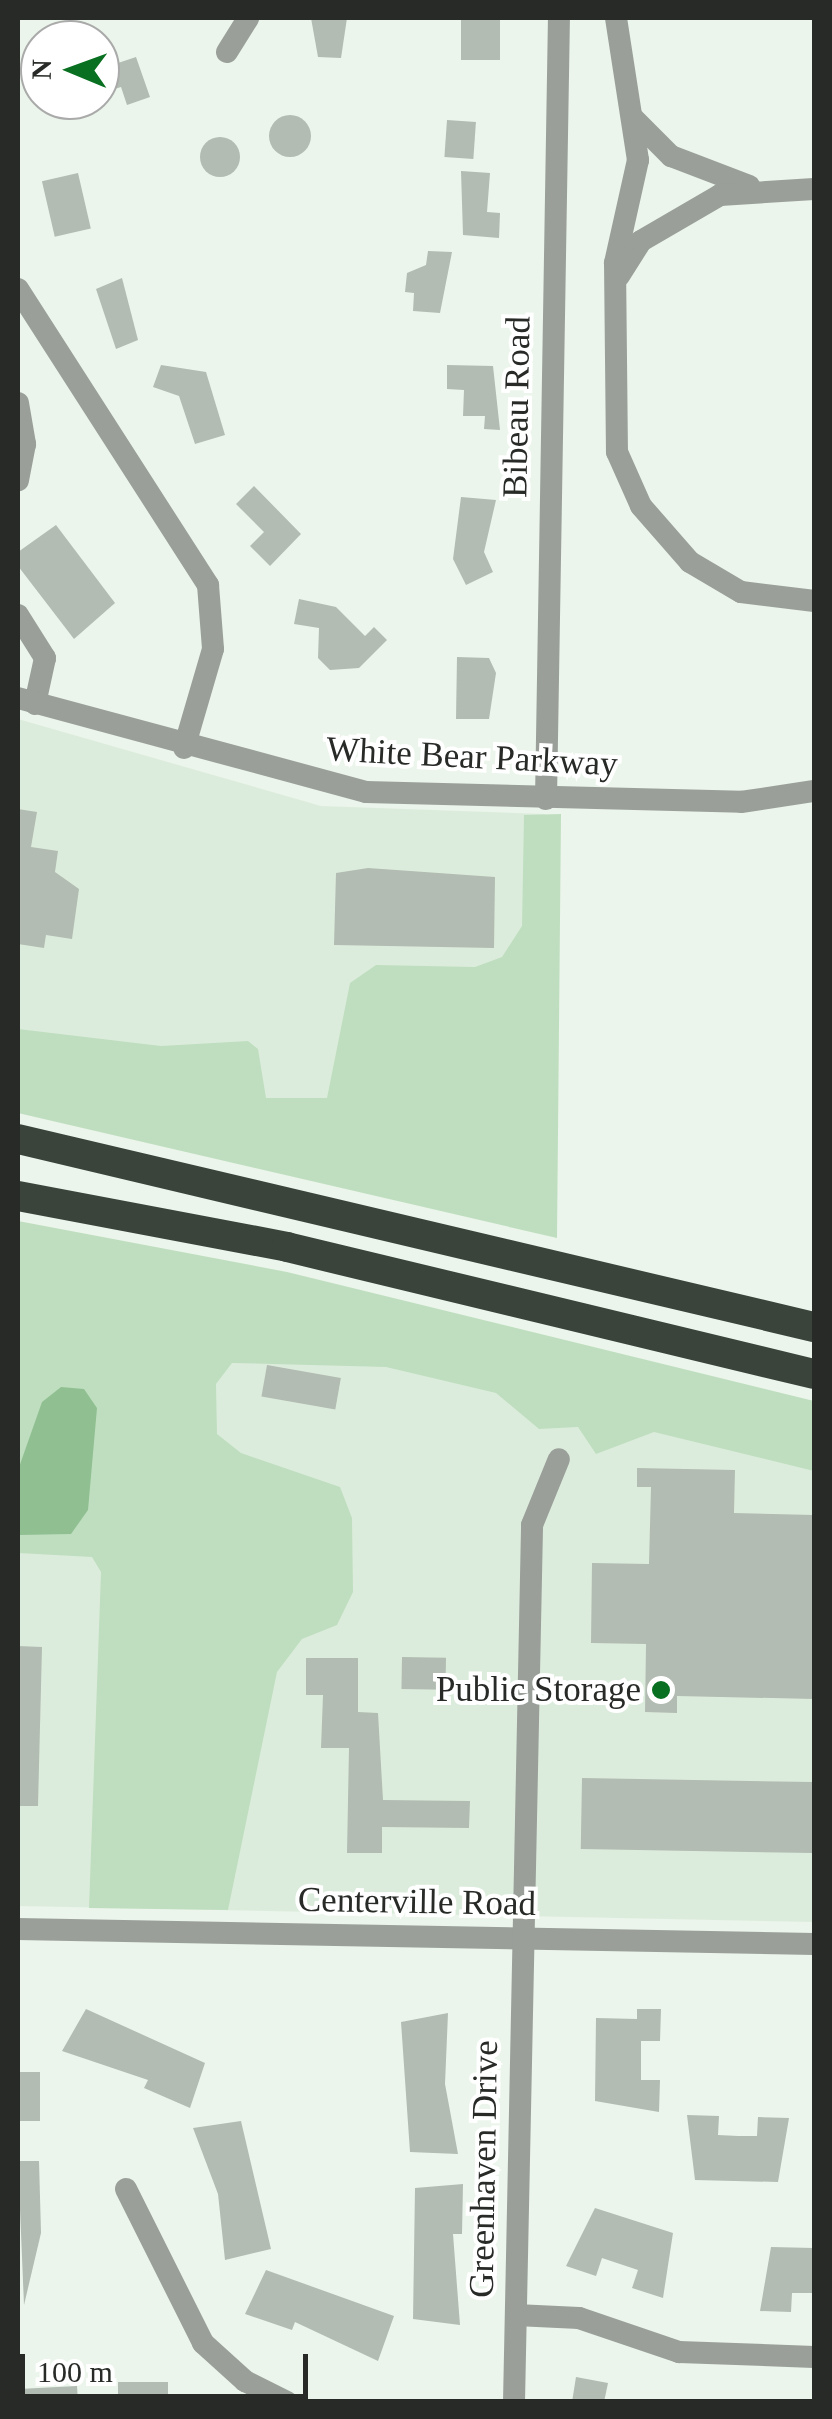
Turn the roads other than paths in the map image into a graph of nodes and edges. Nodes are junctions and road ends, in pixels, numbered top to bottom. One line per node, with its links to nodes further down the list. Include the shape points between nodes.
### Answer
1 (248, 18): 4 (street)
2 (559, 18): 17 (street, Bibeau Road)
3 (616, 18): 5 (street)
4 (227, 52)
5 (633, 118): 6 (street, via 698,172); 9 (street, via 638,160)
6 (757, 188): 7 (street); 9 (street, via 720,196 640,241)
7 (814, 189)
8 (18, 289): 15 (street, via 207,581 212,654)
9 (616, 294): 12 (street, via 613,426 642,506 713,579 770,600)
10 (18, 403): 11 (street, via 26,444)
11 (18, 480)
12 (814, 601)
13 (18, 615): 14 (street, via 45,658)
14 (26, 701): 15 (street, White Bear Parkway)
15 (184, 748): 17 (street, White Bear Parkway, via 338,789)
16 (814, 791): 17 (street, White Bear Parkway, via 741,802)
17 (546, 799)
18 (18, 1139): 20 (highway)
19 (18, 1196): 21 (highway, via 272,1244)
20 (814, 1327)
21 (814, 1374)
22 (559, 1458): 24 (street, Greenhaven Drive, via 532,1525)
23 (18, 1929): 24 (street, Centerville Road)
24 (523, 1939): 25 (street, Centerville Road); 27 (street, Greenhaven Drive)
25 (814, 1944)
26 (126, 2189): 29 (street, via 203,2343 245,2381)
27 (516, 2314): 28 (street, via 579,2318 679,2352); 30 (street, Greenhaven Drive)
28 (814, 2357)
29 (287, 2402)
30 (514, 2402)

